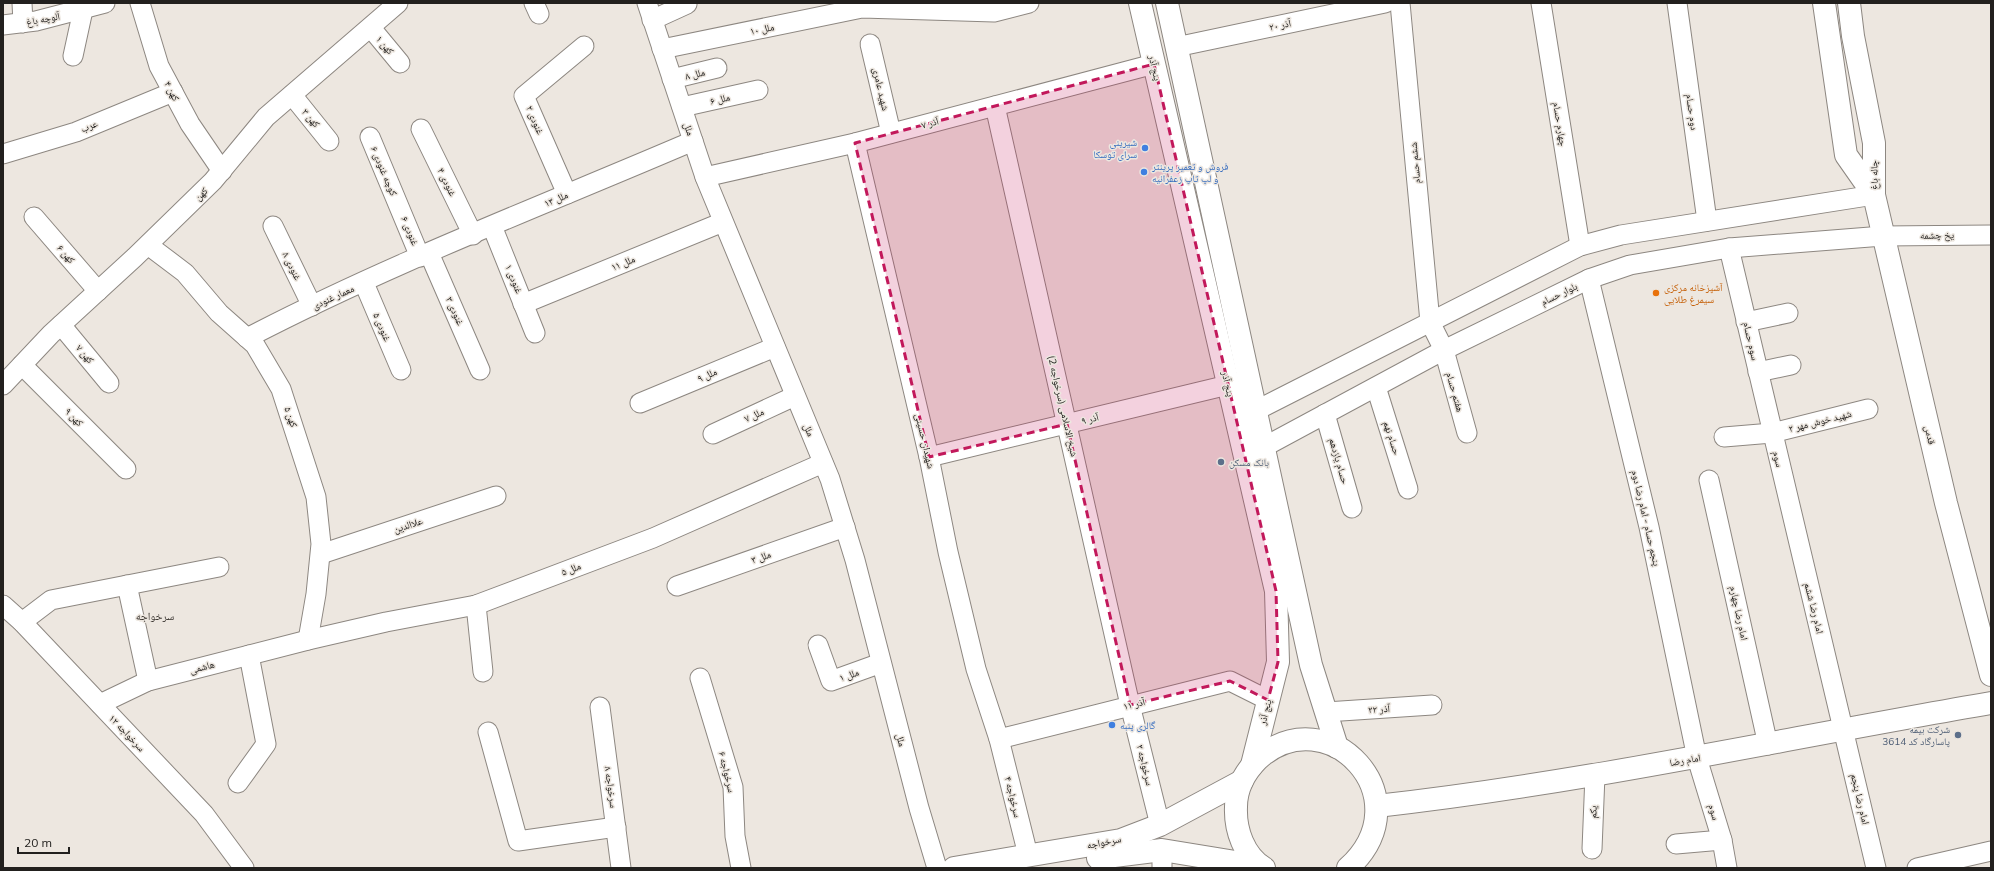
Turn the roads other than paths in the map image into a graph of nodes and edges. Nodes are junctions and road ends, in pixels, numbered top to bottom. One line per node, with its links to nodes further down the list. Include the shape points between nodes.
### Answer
1 (22, 3): 17 (street)
2 (105, 3): 15 (street, آلوچه باغ)
3 (140, 3): 30 (street, ۴ کهن, via 159,66)
4 (398, 3): 19 (street, کهن)
5 (1029, 3): 23 (street, ۱۰ ملل, via 994,12 862,8)
6 (1140, 3): 26 (main road, پنج آذر)
7 (1167, 3): 22 (main road, پنج آذر)
8 (1384, 3): 22 (street, ۲۰ آذر)
9 (1400, 3): 64 (street, ششم حسام)
10 (1541, 3): 55 (street, چهارم حسام)
11 (1677, 3): 47 (street, دوم حسام)
12 (1824, 3): 44 (main road, چاله باغ, via 1846,155)
13 (1849, 3): 44 (main road, چاله باغ, via 1874,144)
14 (687, 4): 16 (street)
15 (72, 9): 17 (street, آلوچه باغ); 24 (street)
16 (650, 11): 23 (street, ملل)
17 (23, 23): 18 (street, آلوچه باغ)
18 (3, 25)
19 (371, 28): 25 (street, ۱ کهن); 31 (street, کهن)
20 (870, 44): 35 (street, شهید عامری)
21 (584, 46): 43 (street, ۲ غنودی, via 524,96)
22 (1176, 47): 83 (main road, پنج آذر)
23 (662, 49): 28 (street, ملل)
24 (73, 56)
25 (400, 63)
26 (1154, 64): 32 (street, آذر ۷); 78 (main road, پنج آذر)
27 (717, 68): 28 (street, ۸ ملل)
28 (672, 79): 33 (street, ملل)
29 (758, 90): 33 (street, ۶ ملل)
30 (173, 92): 40 (street, عرب, via 76,132); 41 (street, ۴ کهن, via 190,124)
31 (292, 96): 37 (street, ۳ کهن); 41 (street, کهن, via 266,117)
32 (995, 106): 35 (street, آذر ۷); 85 (street, شیخ الاسلامی (سرخواجه 2))
33 (682, 107): 38 (street, ملل)
34 (421, 129): 51 (street, ۴ غنودی)
35 (891, 134): 39 (street, آذر ۷)
36 (370, 137): 45 (street, کوچه غنودی ۶)
37 (329, 141)
38 (693, 141): 42 (street, ملل); 43 (street, ملل ۱۳)
39 (855, 143): 42 (street, آذر ۷); 91 (street, شهیدان حسینی)
40 (3, 154)
41 (222, 171): 54 (street, کهن)
42 (705, 177): 48 (street, ملل)
43 (567, 194): 50 (street, ملل ۱۳)
44 (1874, 195): 47 (street); 53 (main road, قدس)
45 (399, 205): 57 (street, ۶ غنودی)
46 (34, 217): 60 (street, کهن ۶)
47 (1707, 221): 55 (street, via 1621,235)
48 (724, 222): 61 (street, ۱۱ ملل); 69 (street, ملل)
49 (273, 226): 62 (street, ۸ غنودی)
50 (492, 226): 51 (street, ملل ۱۳); 61 (street, ۱ غنودی)
51 (473, 235): 57 (street, ملل ۱۳)
52 (1991, 235): 53 (street, یخ چشمه)
53 (1883, 236): 56 (street, بلوار حسام); 112 (main road, قدس, via 1946,503)
54 (148, 245): 60 (street, کهن); 68 (street, ۵ کهن, via 185,273 219,313)
55 (1580, 246): 64 (street)
56 (1730, 248): 58 (street, بلوار حسام, via 1630,265); 65 (street, سوم حسام)
57 (425, 255): 59 (street, معمار غنودی); 74 (street, ۳ غنودی)
58 (1589, 279): 70 (street, بلوار حسام); 127 (street, پنجم حسام - امام رضا دوم, via 1649,527)
59 (364, 283): 62 (street, معمار غنودی); 73 (street, ۵ غنودی)
60 (98, 291): 66 (street, کهن)
61 (523, 304): 67 (street, ۱ غنودی)
62 (312, 306): 68 (street, معمار غنودی)
63 (1788, 313): 65 (street)
64 (1430, 322): 70 (street, هفتم حسام); 83 (street)
65 (1746, 322): 75 (street, سوم حسام)
66 (61, 325): 71 (street, کهن); 76 (street, ۷ کهن)
67 (535, 332)
68 (247, 338): 100 (street, ۵ کهن, via 255,345 284,396 316,497)
69 (775, 347): 80 (street, ملل); 81 (street, ملل ۹)
70 (1444, 350): 79 (street, بلوار حسام); 86 (street, هفتم حسام)
71 (22, 365): 77 (street, کهن); 93 (street, ۹ کهن)
72 (1791, 365): 75 (street)
73 (401, 370)
74 (480, 370)
75 (1758, 372): 87 (street, سوم حسام)
76 (109, 383)
77 (3, 385)
78 (1228, 385): 85 (street, ۹ آذر); 115 (main road, پنج آذر, via 1276,591 1278,662)
79 (1376, 387): 84 (street, بلوار حسام); 96 (street, حسام نهم)
80 (795, 396): 88 (street, ۷ ملل); 92 (street, ملل)
81 (640, 403)
82 (1868, 409): 87 (street, ۲ شهید خوش مهر)
83 (1255, 411): 90 (main road, پنج آذر)
84 (1325, 414): 90 (street, بلوار حسام); 98 (street, حسام یازدهم)
85 (1067, 424): 91 (street, ۹ آذر); 118 (street, شیخ الاسلامی (سرخواجه 2))
86 (1467, 433)
87 (1772, 433): 89 (street, ۲ شهید خوش مهر); 95 (street, سوم)
88 (713, 434)
89 (1724, 437)
90 (1264, 447): 121 (main road, پنج آذر, via 1311,665)
91 (929, 457): 124 (street, شهیدان حسینی, via 948,552 976,669)
92 (823, 463): 99 (street, ملل); 105 (street, ملل ۵, via 653,538)
93 (126, 469)
94 (1710, 480): 125 (street, امام رضا چهارم)
95 (1784, 485): 122 (street, امام رضا ششم)
96 (1408, 489)
97 (496, 496): 100 (street, علاالدین)
98 (1352, 508)
99 (845, 527): 103 (street, ملل ۳); 110 (street, ملل)
100 (321, 554): 107 (street, ۵ کهن)
101 (219, 567): 102 (street)
102 (127, 585): 106 (street, via 51,600); 114 (street)
103 (676, 586)
104 (3, 605): 106 (street, ۱۲ سرخواجه)
105 (476, 605): 107 (street, ملل ۵); 111 (street)
106 (22, 622): 116 (street, ۱۲ سرخواجه)
107 (308, 640): 109 (street, هاشمی)
108 (818, 645): 110 (street, ملل ۱, via 831,681)
109 (249, 655): 114 (street, هاشمی); 130 (street, via 266,744)
110 (882, 664): 145 (street, ملل)
111 (483, 672)
112 (1991, 675)
113 (700, 678): 144 (street, سرخواجه ۶, via 733,787 735,836)
114 (148, 681): 116 (street, هاشمی)
115 (1268, 700): 118 (street, آذر ۱۱, via 1230,681); 128 (main road, پنج آذر)
116 (100, 704): 142 (street, ۱۲ سرخواجه, via 204,814)
117 (1991, 704): 122 (main road, امام رضا)
118 (1130, 705): 124 (street, آذر ۱۱); 132 (street, سرخواجه ۲)
119 (1432, 705): 121 (street, ۲۲ آذر)
120 (600, 707): 133 (street, ۸ سرخواجه)
121 (1326, 712): 126 (main road, پنج آذر)
122 (1844, 730): 125 (main road, امام رضا); 148 (street, امام رضا پنجم)
123 (488, 732): 133 (street, via 518,841)
124 (998, 738): 140 (street, سرخواجه ۴)
125 (1768, 745): 127 (main road, امام رضا)
126 (1337, 747): 128 (main road, سرخواجه, via 1319,741 1300,740 1282,744 1266,753); 131 (main road, سرخواجه, via 1352,757 1365,771 1373,787)
127 (1697, 758): 129 (main road, امام رضا); 134 (street, سوم)
128 (1247, 773): 132 (main road, سرخواجه); 141 (main road, پنج آذر, via 1236,799 1235,817 1239,835 1248,852)
129 (1595, 775): 131 (main road, امام رضا); 136 (street, یکم)
130 (238, 783)
131 (1377, 806): 139 (main road, سرخواجه, via 1376,824 1370,842)
132 (1160, 825): 140 (main road, سرخواجه, via 1121,840)
133 (616, 827): 143 (street, ۸ سرخواجه)
134 (1722, 840): 135 (street); 147 (street, سوم)
135 (1676, 844)
136 (1592, 849)
137 (1991, 851): 149 (street)
138 (1162, 859): 140 (main road, سرخواجه, via 1122,854); 141 (main road, سرخواجه)
139 (1357, 864)
140 (1039, 865): 146 (main road, سرخواجه)
141 (1262, 867)
142 (244, 868)
143 (621, 868)
144 (741, 868)
145 (936, 868)
146 (954, 868)
147 (1727, 868)
148 (1876, 868)
149 (1917, 868)

